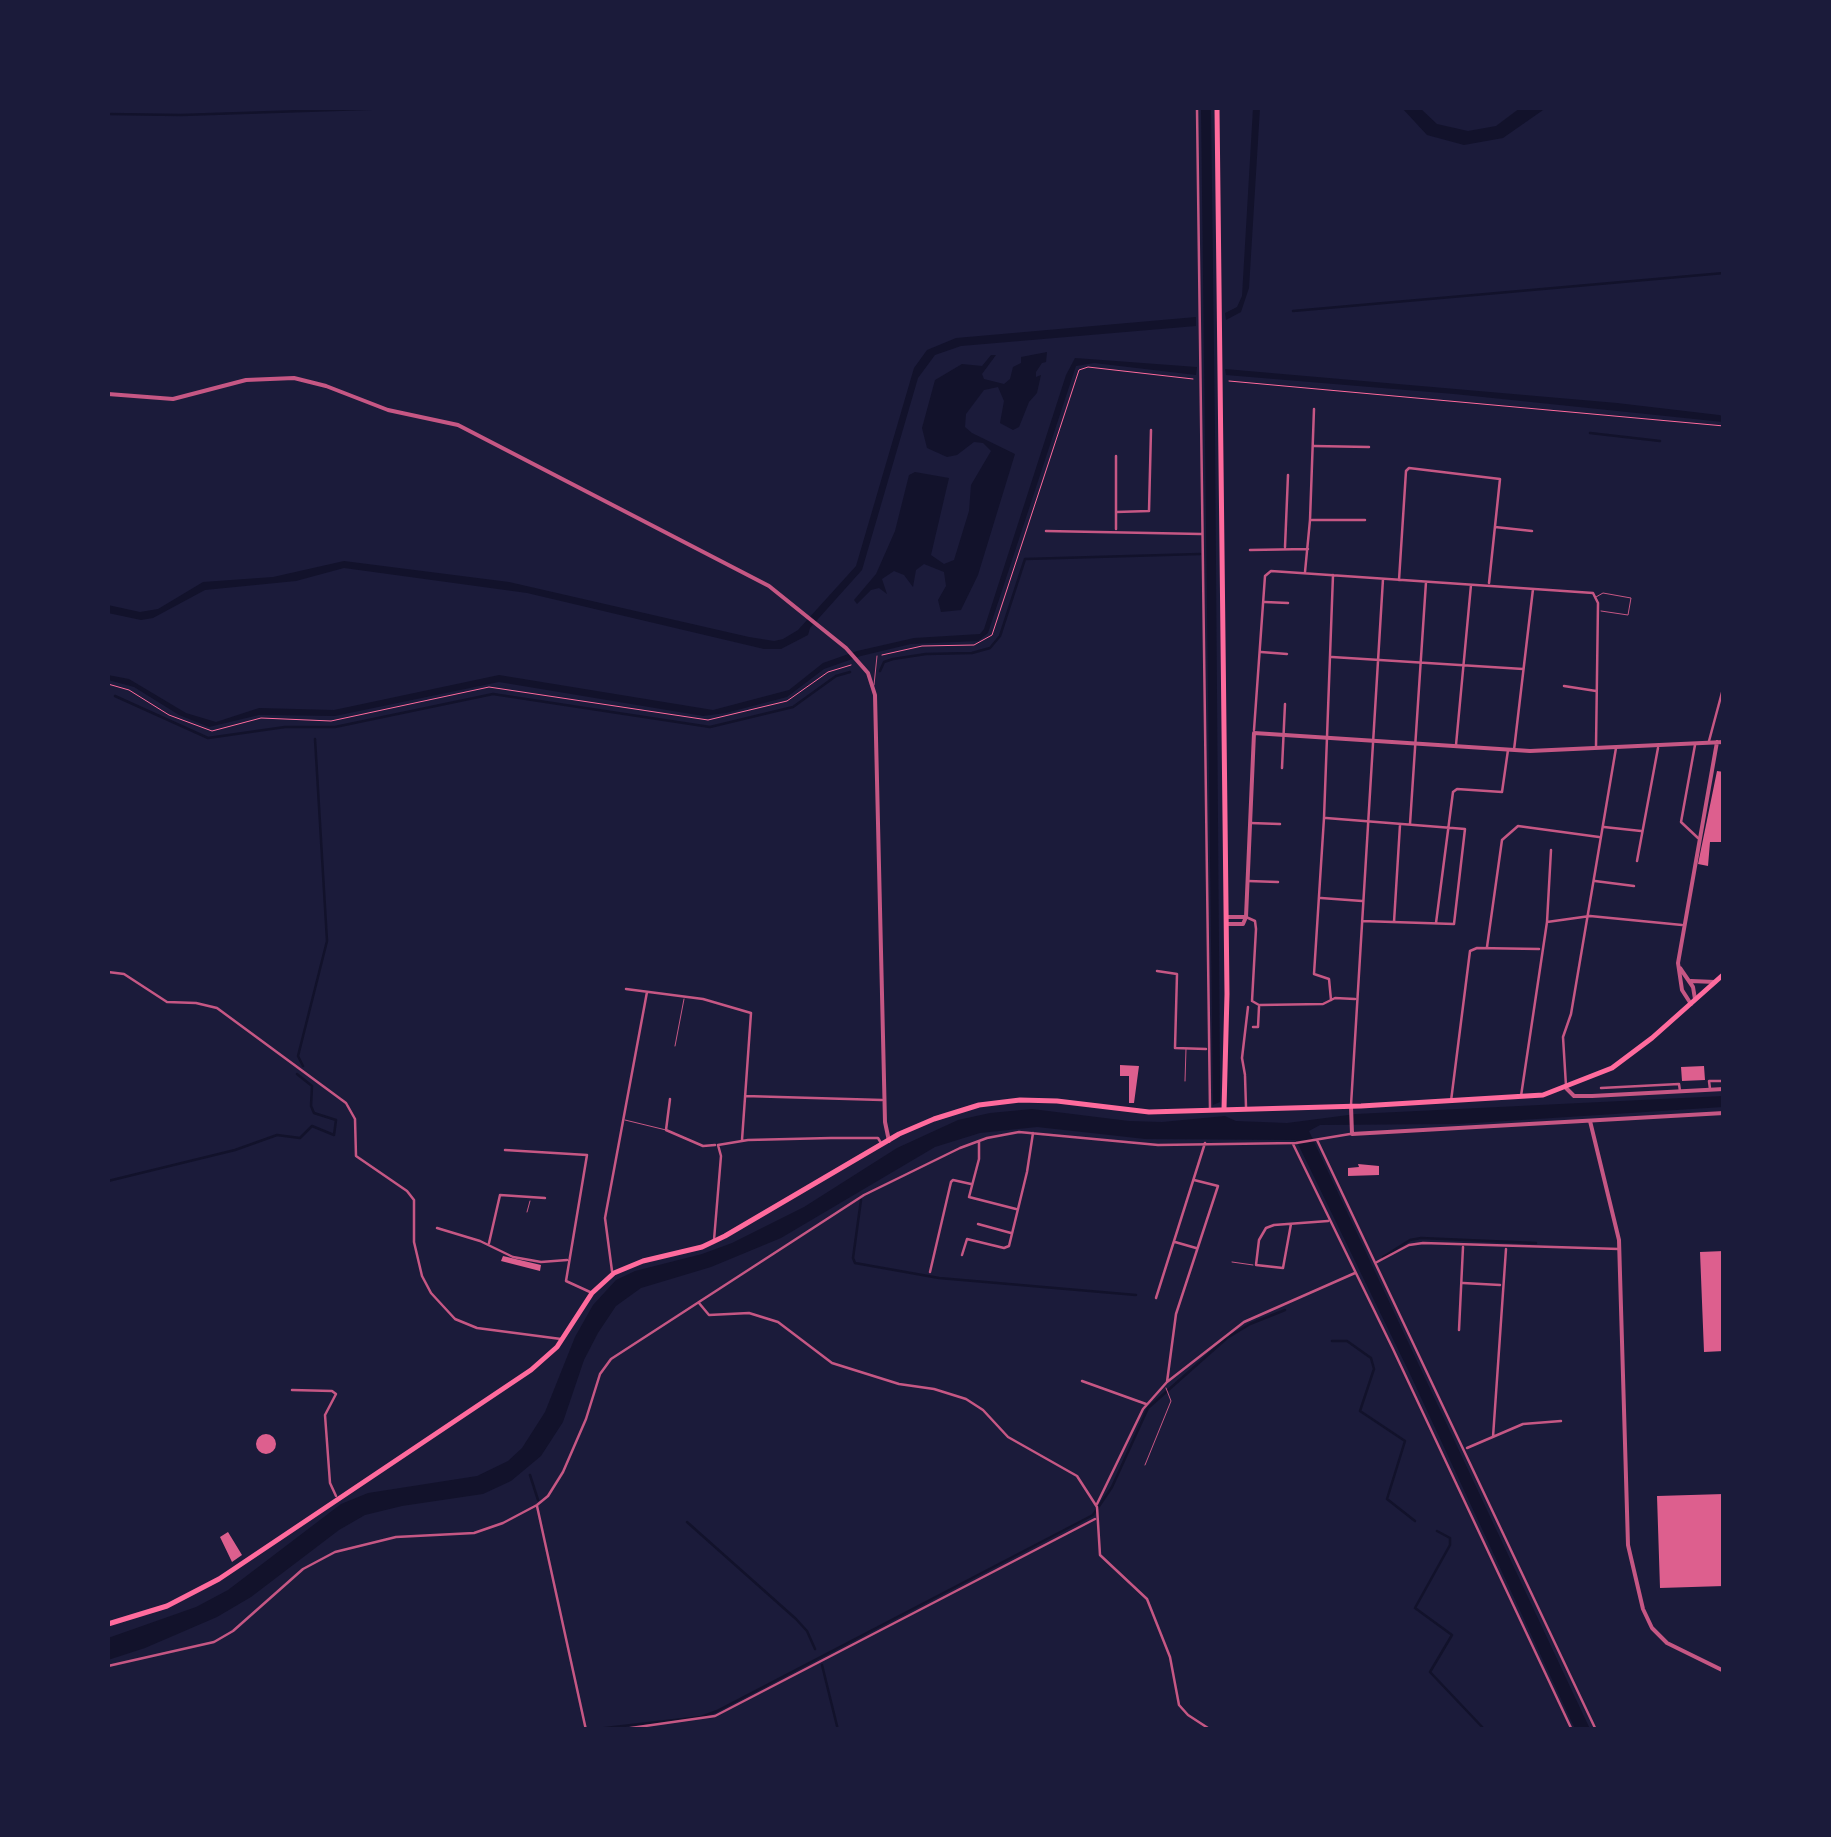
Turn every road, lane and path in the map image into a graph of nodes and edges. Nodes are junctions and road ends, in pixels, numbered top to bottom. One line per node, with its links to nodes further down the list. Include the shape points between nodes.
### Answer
1 (1197, 108): 3 (street)
2 (1217, 108): 4 (main road)
3 (1201, 380): 20 (street); 38 (path, via 1079,370 992,635 980,644)
4 (1220, 384): 7 (path); 87 (main road)
5 (108, 394): 42 (street, via 173,399 246,380 294,378 388,410 458,424 769,586 846,648)
6 (1314, 409): 9 (street)
7 (1724, 426)
8 (1151, 430): 13 (street, via 1150,511)
9 (1313, 446): 10 (street); 14 (street)
10 (1369, 447)
11 (1116, 456): 13 (street)
12 (1288, 476): 21 (street)
13 (1116, 512): 18 (street)
14 (1310, 520): 15 (street); 22 (street)
15 (1365, 520)
16 (1496, 527): 19 (street); 27 (street, via 1500,478 1406,468); 30 (street)
17 (1046, 531): 18 (street)
18 (1116, 531): 20 (street)
19 (1532, 531)
20 (1202, 534): 112 (street)
21 (1285, 547): 22 (street); 23 (street)
22 (1308, 548): 24 (street)
23 (1250, 550)
24 (1305, 573): 25 (street); 33 (street, via 1266,574)
25 (1333, 575): 26 (street); 39 (street)
26 (1384, 578): 27 (street); 40 (street)
27 (1399, 580): 28 (street)
28 (1426, 581): 29 (street); 41 (street)
29 (1472, 584): 30 (street); 43 (street)
30 (1489, 584): 31 (street)
31 (1533, 588): 32 (street); 44 (street)
32 (1596, 596): 35 (street); 35 (lane, via 1632,599 1628,615)
33 (1263, 602): 34 (street); 36 (street)
34 (1288, 603)
35 (1597, 611): 49 (street)
36 (1260, 652): 37 (street); 52 (street)
37 (1287, 654)
38 (876, 656): 46 (lane)
39 (1331, 657): 40 (street); 54 (street)
40 (1378, 660): 41 (street); 55 (street)
41 (1421, 663): 43 (street); 56 (street)
42 (858, 666): 45 (path, via 828,672 787,701 719,720 490,687 330,721 261,718 218,731 188,724); 46 (street)
43 (1464, 666): 44 (street); 60 (street)
44 (1523, 669): 64 (street)
45 (108, 684)
46 (874, 685): 127 (street)
47 (1724, 685): 51 (street)
48 (1564, 686): 49 (street)
49 (1596, 691): 62 (street)
50 (1285, 704): 53 (street)
51 (1716, 726): 57 (street); 58 (street)
52 (1254, 732): 53 (street); 68 (street)
53 (1283, 735): 54 (street); 65 (street)
54 (1328, 738): 55 (street); 66 (street)
55 (1372, 740): 56 (street); 67 (street)
56 (1416, 742): 60 (street); 71 (street)
57 (1720, 742): 58 (street); 76 (street)
58 (1709, 743): 59 (street)
59 (1695, 744): 61 (street); 76 (street, via 1681,822)
60 (1456, 746): 64 (street)
61 (1658, 746): 63 (street); 74 (street)
62 (1596, 748): 63 (street); 64 (street)
63 (1616, 748): 73 (street)
64 (1511, 750): 72 (street, via 1502,792 1454,790)
65 (1282, 768)
66 (1324, 818): 67 (street); 83 (street)
67 (1367, 821): 70 (street); 84 (street)
68 (1249, 823): 69 (street); 79 (street)
69 (1280, 824)
70 (1400, 824): 71 (street); 90 (street)
71 (1410, 824): 72 (street)
72 (1448, 826): 91 (street); 91 (street, via 1465,829 1454,923)
73 (1603, 826): 74 (street); 75 (street)
74 (1643, 831): 78 (street)
75 (1600, 837): 80 (street); 93 (street, via 1514,828 1499,847)
76 (1699, 838): 92 (street)
77 (1551, 850): 89 (street)
78 (1637, 861)
79 (1246, 881): 81 (street); 86 (street)
80 (1593, 881): 82 (street); 85 (street)
81 (1278, 882)
82 (1634, 886)
83 (1319, 898): 84 (street); 105 (street, via 1314,974 1329,979)
84 (1362, 900): 88 (street)
85 (1586, 916): 89 (street); 92 (street); 117 (street, via 1563,1037)
86 (1246, 918): 87 (street); 107 (street, via 1255,921 1252,1001)
87 (1226, 920): 130 (main road)
88 (1360, 921): 90 (street); 104 (street)
89 (1547, 922): 94 (street)
90 (1394, 924): 91 (street)
91 (1436, 924)
92 (1684, 925): 95 (street)
93 (1486, 949): 94 (street); 128 (street, via 1468,954)
94 (1541, 949): 125 (street)
95 (1678, 963): 99 (street); 106 (street, via 1682,990)
96 (1157, 971): 111 (street, via 1177,974 1174,1046)
97 (108, 972): 179 (street, via 124,974 167,1002 217,1008 346,1103 355,1119 356,1156 414,1200 422,1276 455,1319)
98 (1724, 974): 100 (main road)
99 (1688, 979): 100 (street); 106 (street)
100 (1715, 982): 106 (main road)
101 (626, 989): 102 (street)
102 (647, 992): 103 (street); 134 (street)
103 (685, 996): 110 (lane); 123 (street, via 751,1013)
104 (1355, 998): 105 (street); 131 (street)
105 (1331, 1000): 107 (street)
106 (1693, 1002): 117 (main road, via 1622,1062)
107 (1259, 1005): 109 (street, via 1258,1027)
108 (1248, 1007): 109 (street)
109 (1248, 1025): 129 (street, via 1241,1068)
110 (675, 1046)
111 (1186, 1048): 112 (street); 114 (lane)
112 (1208, 1049): 132 (street)
113 (1724, 1080): 120 (street, via 1709,1082)
114 (1185, 1081)
115 (1639, 1086): 116 (street); 121 (street, via 1679,1084); 122 (street)
116 (1612, 1087): 118 (street); 124 (street)
117 (1566, 1088): 124 (street, via 1574,1096); 125 (main road)
118 (1601, 1088)
119 (1724, 1089): 120 (street)
120 (1710, 1090): 121 (street)
121 (1680, 1092): 122 (street)
122 (1640, 1094): 124 (street)
123 (743, 1096): 127 (street); 142 (street)
124 (1612, 1096)
125 (1522, 1097): 128 (main road)
126 (670, 1099): 136 (street)
127 (884, 1100): 139 (street)
128 (1451, 1100): 131 (main road)
129 (1246, 1109): 130 (main road); 131 (main road)
130 (1223, 1110): 132 (main road)
131 (1351, 1110): 138 (street)
132 (1210, 1111): 139 (main road, via 1007,1101 951,1112)
133 (1724, 1113): 135 (street)
134 (625, 1120): 136 (lane); 171 (street, via 605,1218)
135 (1590, 1120): 138 (street); 164 (street)
136 (666, 1130): 145 (street, via 703,1146)
137 (1033, 1132): 141 (street); 143 (street, via 1140,1144); 151 (street)
138 (1352, 1134): 140 (street)
139 (884, 1139): 142 (street); 158 (main road)
140 (1315, 1139): 144 (street); 168 (street)
141 (979, 1140): 148 (street); 177 (street, via 876,1188)
142 (742, 1141): 145 (street)
143 (1205, 1143): 144 (street); 147 (street)
144 (1294, 1143): 153 (street)
145 (718, 1145): 158 (street)
146 (506, 1150): 166 (street, via 587,1156)
147 (1194, 1180): 159 (street); 163 (street, via 1218,1186)
148 (971, 1184): 151 (street, via 968,1196); 170 (street, via 951,1182)
149 (530, 1197): 150 (street); 152 (lane); 161 (street, via 500,1195)
150 (545, 1198)
151 (1019, 1210): 157 (street)
152 (528, 1212)
153 (1330, 1221): 155 (street); 172 (street)
154 (978, 1224): 157 (street)
155 (1291, 1224): 169 (street, via 1264,1230); 169 (street, via 1282,1269)
156 (438, 1228): 161 (street)
157 (1012, 1234): 165 (street, via 1007,1249 967,1239)
158 (714, 1241): 171 (main road)
159 (1174, 1242): 163 (street); 176 (street)
160 (1463, 1244): 162 (street); 168 (street, via 1413,1244); 173 (street)
161 (488, 1245): 166 (street, via 541,1262)
162 (1506, 1246): 164 (street); 174 (street)
163 (1198, 1248): 181 (street, via 1176,1314)
164 (1619, 1249): 194 (street, via 1628,1545 1642,1609 1662,1640)
165 (962, 1255)
166 (569, 1260): 175 (street, via 566,1284)
167 (1232, 1262): 169 (lane)
168 (1375, 1262): 186 (street)
169 (1256, 1265)
170 (930, 1272)
171 (614, 1273): 175 (main road)
172 (1355, 1273): 181 (street, via 1244,1322); 198 (street)
173 (1461, 1283): 174 (street); 178 (street)
174 (1503, 1285): 185 (street)
175 (592, 1294): 179 (main road)
176 (1156, 1298)
177 (698, 1302): 189 (street, via 604,1366 562,1472); 190 (street, via 709,1315 749,1313 778,1322 832,1363 971,1401 1008,1437 1077,1476)
178 (1459, 1330)
179 (562, 1340): 188 (main road, via 531,1370)
180 (1082, 1381): 183 (street)
181 (1166, 1386): 183 (street); 187 (lane, via 1171,1402)
182 (292, 1390): 188 (street, via 335,1392 325,1416)
183 (1146, 1404): 190 (street)
184 (1561, 1422): 185 (street, via 1522,1424)
185 (1493, 1437): 186 (street)
186 (1466, 1449): 199 (street)
187 (1146, 1465)
188 (337, 1498): 192 (main road, via 203,1588)
189 (537, 1506): 193 (street, via 474,1533 396,1537 335,1552 303,1569 214,1642); 195 (street)
190 (1096, 1508): 191 (street)
191 (1097, 1520): 196 (street, via 715,1716); 197 (street, via 1100,1556 1150,1602 1179,1705)
192 (108, 1624)
193 (108, 1666)
194 (1724, 1671)
195 (586, 1729)
196 (617, 1730)
197 (1212, 1730)
198 (1572, 1730)
199 (1596, 1730)

